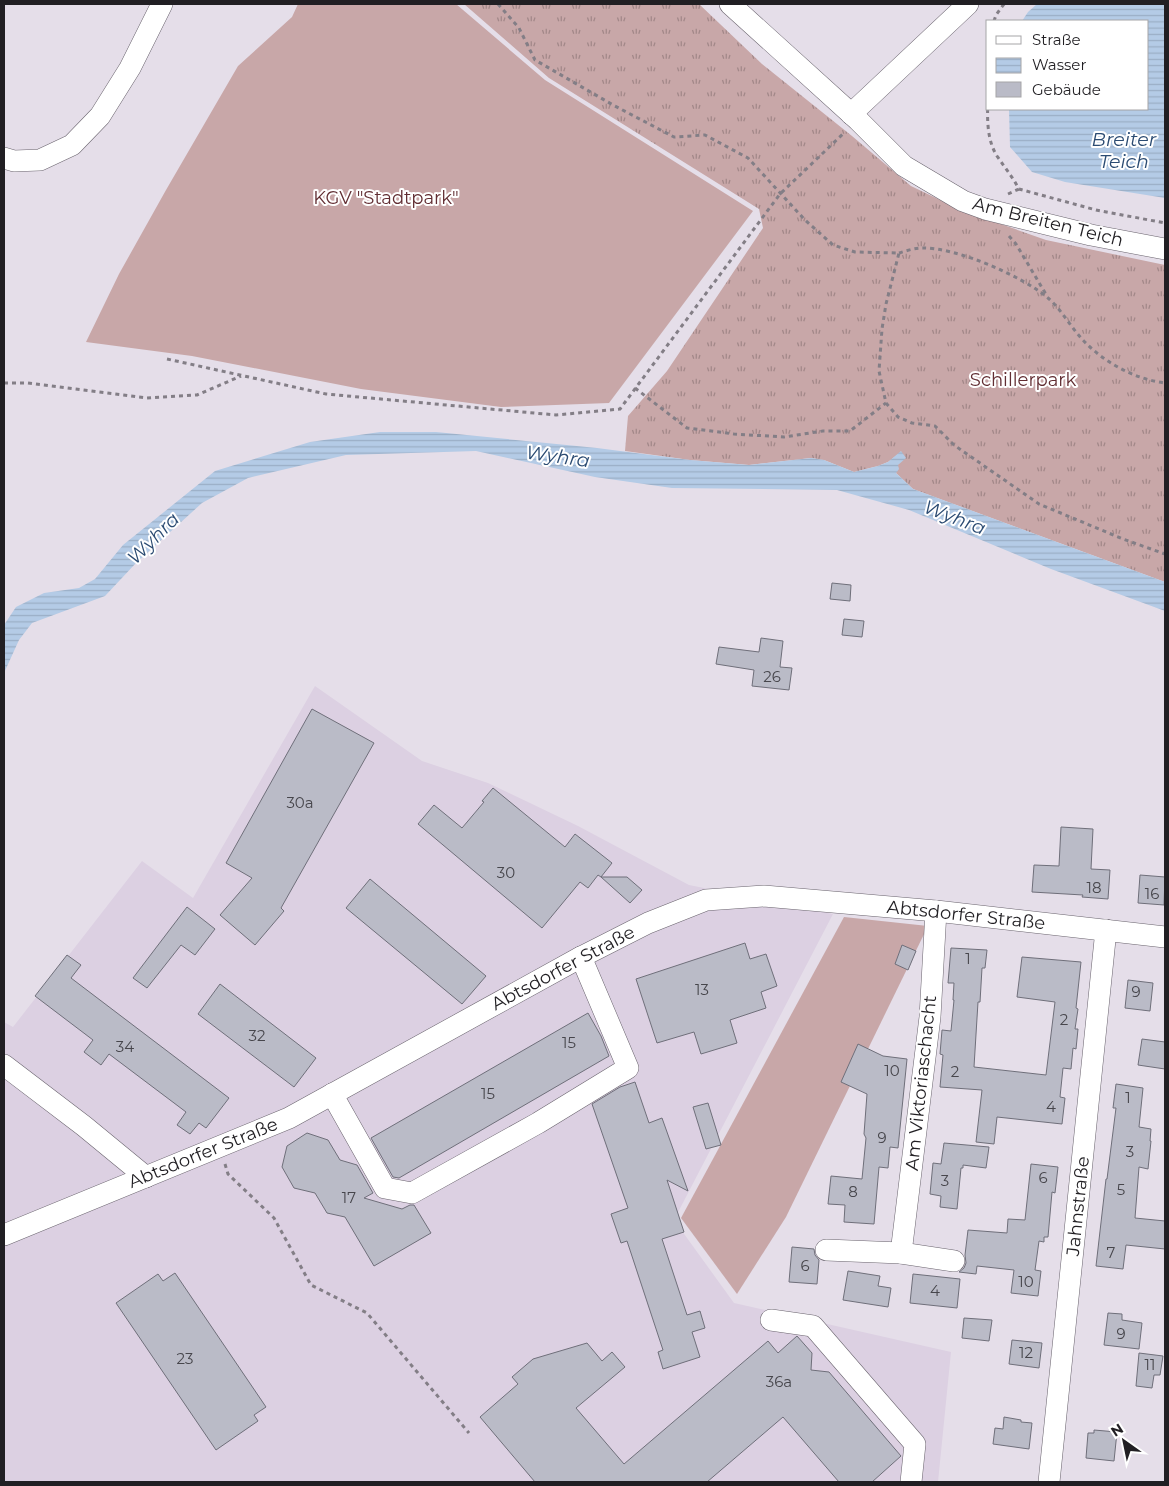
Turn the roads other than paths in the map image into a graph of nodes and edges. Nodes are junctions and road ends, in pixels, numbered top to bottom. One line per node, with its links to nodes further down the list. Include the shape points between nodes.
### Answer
1 (162, 4): 5 (street, via 130,68 100,116 72,145 40,160)
2 (730, 4): 4 (street, Am Breiten Teich)
3 (968, 4): 4 (street)
4 (854, 117): 6 (street, Am Breiten Teich, via 904,166 962,201 1072,230)
5 (4, 158)
6 (1165, 249)
7 (936, 911): 8 (street, Abtsdorfer Straße); 10 (street, Abtsdorfer Straße, via 764,896 706,900 648,923); 16 (street, Am Viktoriaschacht, via 930,1017)
8 (1106, 930): 9 (street, Abtsdorfer Straße); 20 (street, Jahnstraße)
9 (1165, 937)
10 (581, 957): 12 (street, Abtsdorfer Straße); 12 (street, via 628,1068 538,1123 412,1192 385,1188)
11 (4, 1065): 13 (street)
12 (332, 1094): 13 (street, Abtsdorfer Straße, via 288,1118)
13 (146, 1177): 14 (street, Abtsdorfer Straße)
14 (4, 1235)
15 (826, 1250): 16 (street)
16 (902, 1254): 17 (street)
17 (954, 1261)
18 (771, 1320): 19 (street, via 812,1326 915,1444)
19 (911, 1482)
20 (1049, 1482)

